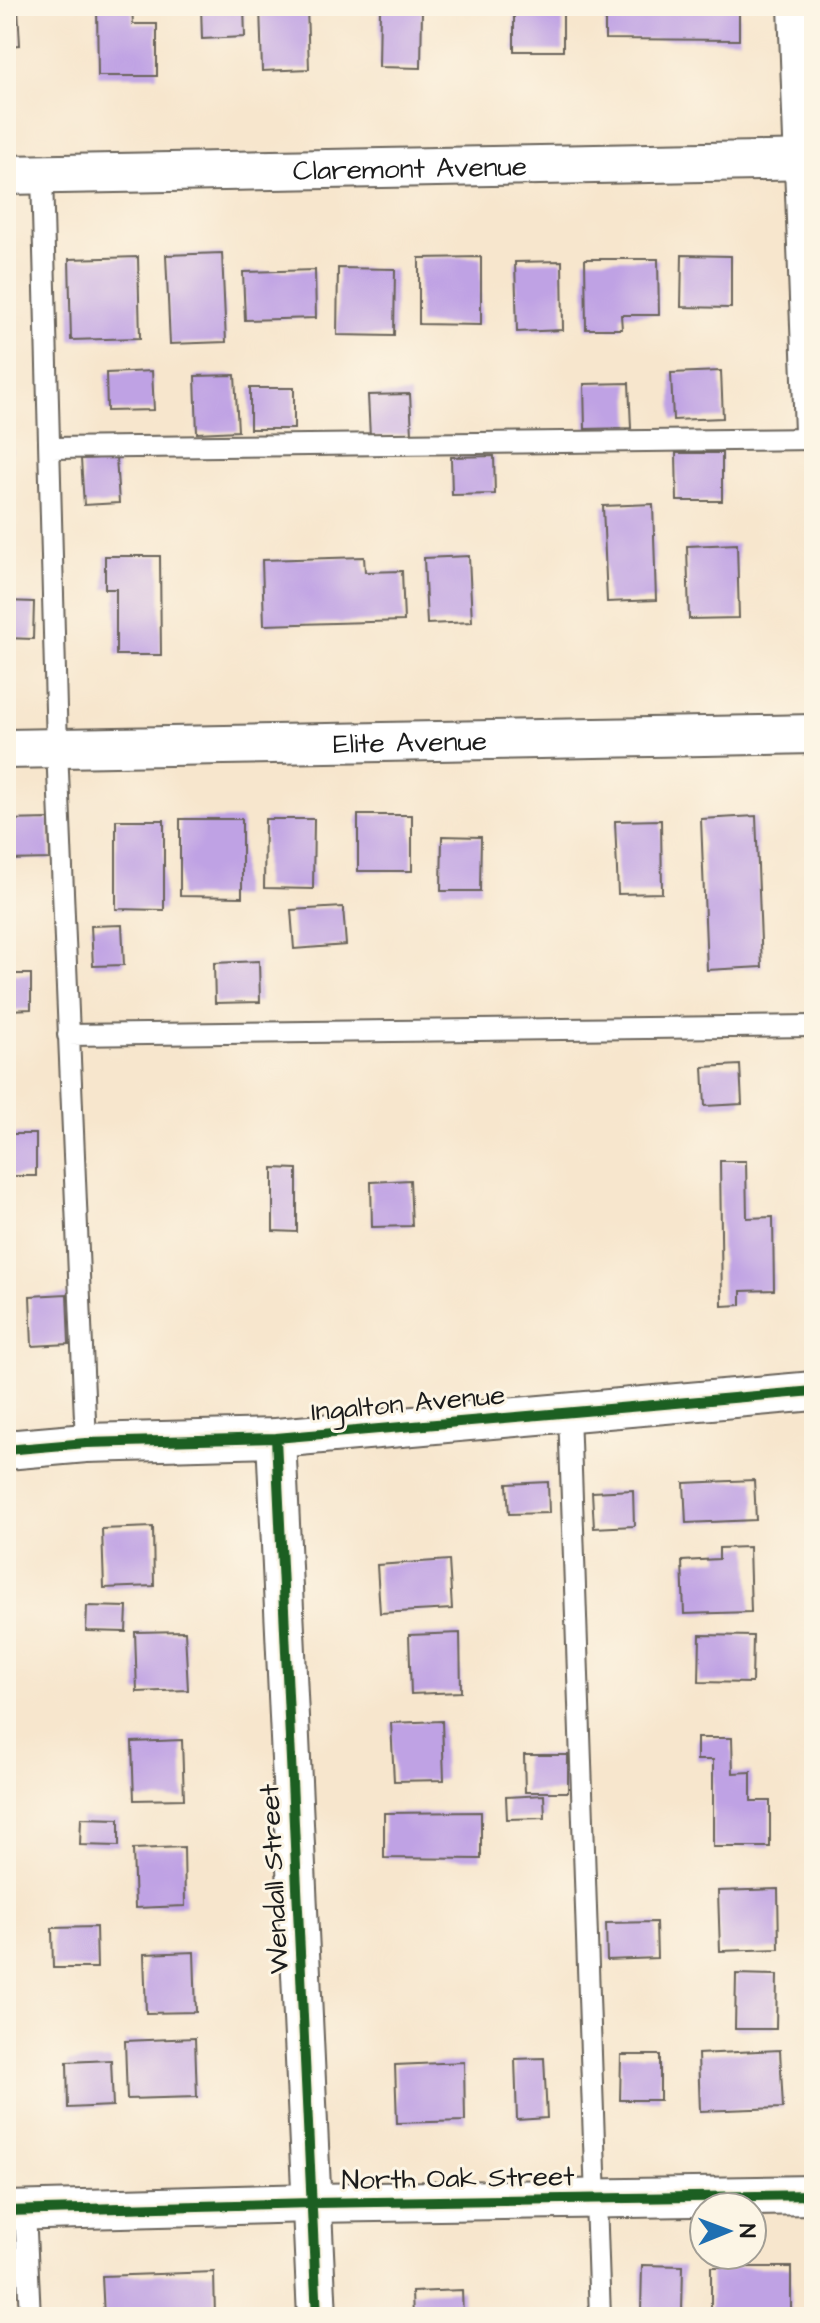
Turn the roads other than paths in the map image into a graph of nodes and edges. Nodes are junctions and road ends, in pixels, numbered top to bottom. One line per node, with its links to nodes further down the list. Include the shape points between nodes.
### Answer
1 (798, 6): 2 (street)
2 (809, 160): 3 (street, Claremont Avenue); 4 (street)
3 (24, 174): 6 (lane)
4 (814, 432)
5 (814, 439): 6 (lane)
6 (50, 448): 8 (lane)
7 (814, 734): 8 (street, Elite Avenue)
8 (57, 748): 9 (street, Elite Avenue); 11 (lane)
9 (6, 749)
10 (814, 1026): 11 (lane)
11 (68, 1035): 15 (lane)
12 (814, 1391): 13 (street, Ingalton Avenue)
13 (569, 1412): 14 (street, Ingalton Avenue); 18 (lane)
14 (276, 1438): 15 (street, Ingalton Avenue); 19 (street, Wendall Street)
15 (86, 1443): 16 (street, Ingalton Avenue)
16 (6, 1450)
17 (814, 2195): 18 (street, North Oak Street)
18 (597, 2200): 19 (street, North Oak Street); 23 (lane)
19 (312, 2203): 20 (street, North Oak Street); 22 (street, Wendall Street)
20 (16, 2211): 21 (lane)
21 (30, 2317)
22 (317, 2317)
23 (600, 2317)

